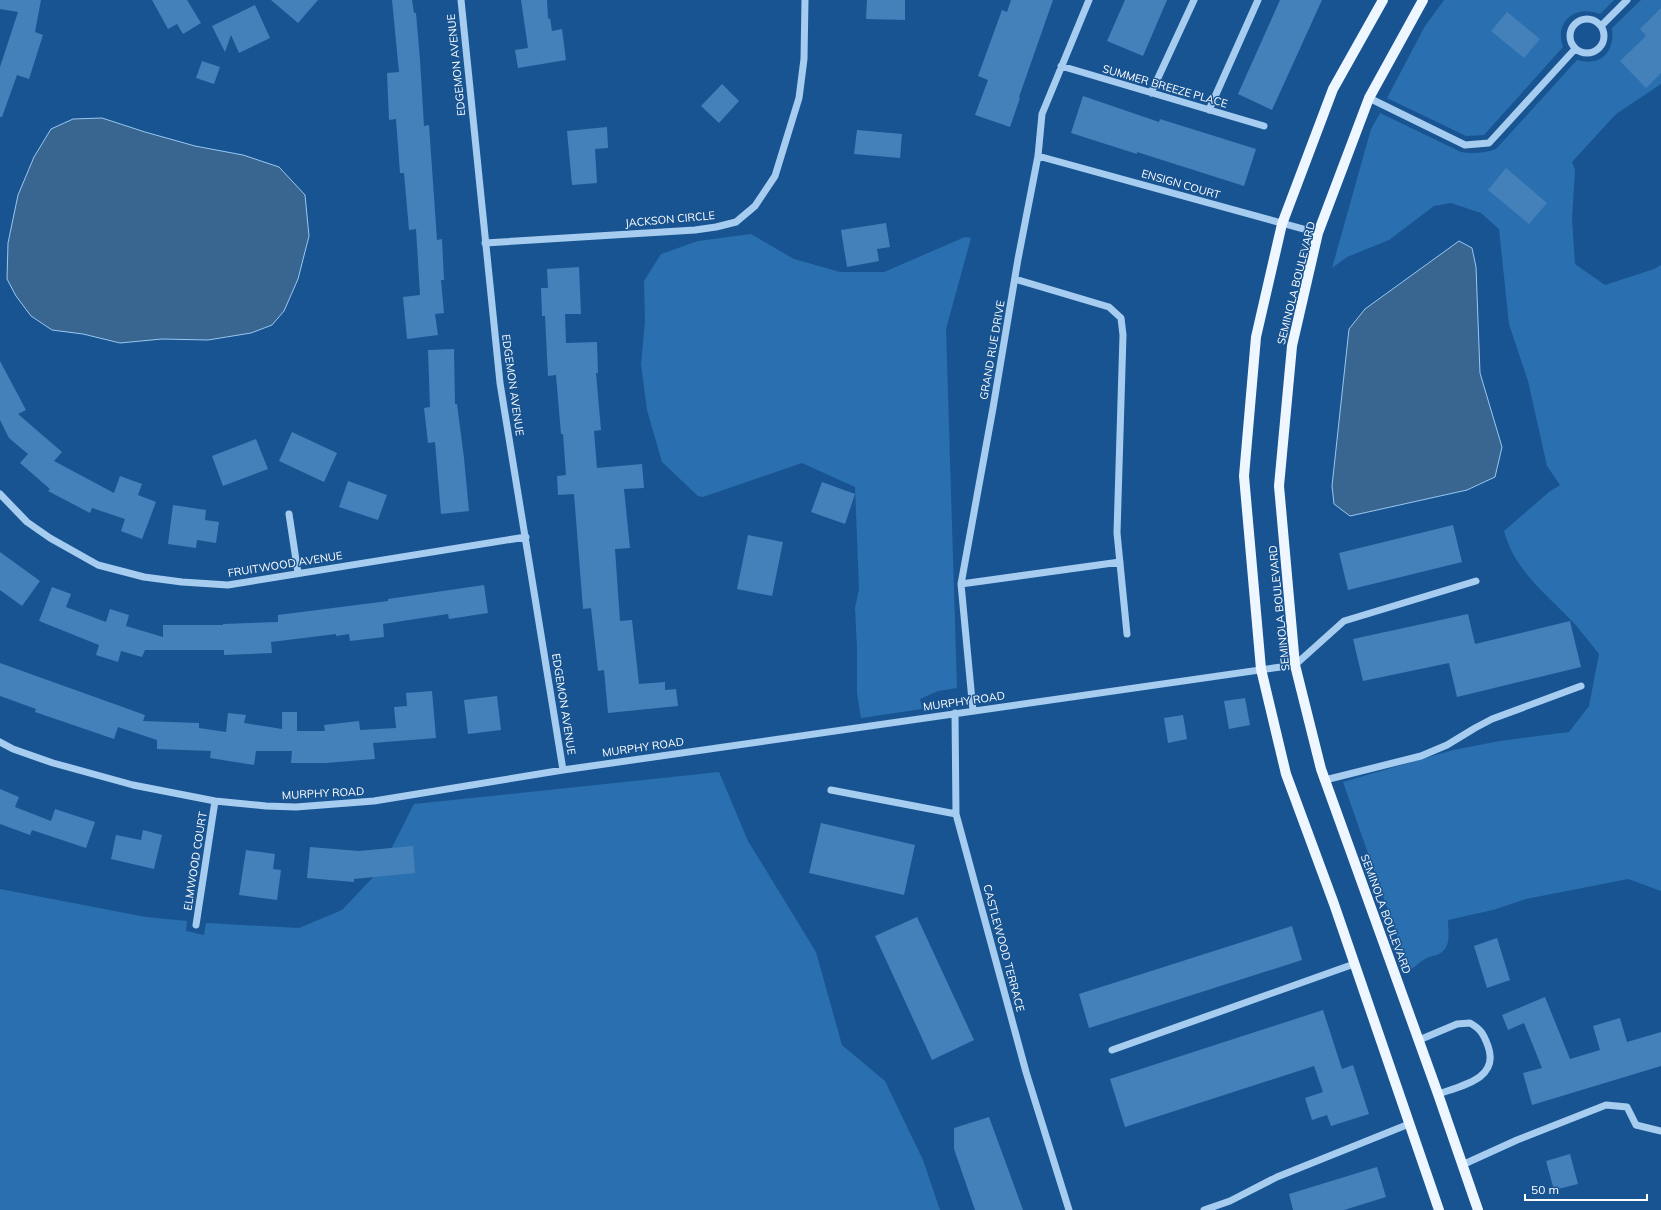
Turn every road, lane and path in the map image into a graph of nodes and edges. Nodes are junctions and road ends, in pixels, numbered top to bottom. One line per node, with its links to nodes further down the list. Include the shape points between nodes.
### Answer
1 (461, 0): 19 (street, EDGEMON AVENUE)
2 (805, 0): 19 (street, JACKSON CIRCLE, via 804,59 799,98 775,176 755,206 736,222 695,230)
3 (1088, 0): 11 (street, GRAND RUE DRIVE)
4 (1194, 0): 12 (street)
5 (1258, 0): 14 (street)
6 (1383, 0): 17 (main road, SEMINOLA BOULEVARD, via 1333,89)
7 (1423, 0): 13 (main road, SEMINOLA BOULEVARD)
8 (1628, 0): 9 (street)
9 (1601, 26): 10 (street, via 1603,42 1596,51 1585,53); 10 (street, via 1592,19 1576,23 1570,39)
10 (1575, 49): 13 (street, via 1489,143 1465,145)
11 (1061, 66): 12 (street, SUMMER BREEZE PLACE); 16 (street, GRAND RUE DRIVE, via 1042,114)
12 (1151, 93): 14 (street, SUMMER BREEZE PLACE)
13 (1369, 98): 18 (main road, SEMINOLA BOULEVARD)
14 (1209, 110): 15 (street, SUMMER BREEZE PLACE)
15 (1264, 126)
16 (1038, 156): 17 (street, ENSIGN COURT); 20 (street, GRAND RUE DRIVE)
17 (1282, 224): 18 (street, ENSIGN COURT); 30 (main road, SEMINOLA BOULEVARD, via 1256,337 1244,476)
18 (1318, 233): 29 (main road, SEMINOLA BOULEVARD, via 1292,346 1279,486)
19 (485, 243): 23 (street, EDGEMON AVENUE, via 500,383)
20 (1015, 279): 24 (street, via 1109,307 1121,318 1123,335 1117,533); 27 (street, GRAND RUE DRIVE)
21 (0, 494): 25 (street, FRUITWOOD AVENUE, via 27,522 98,565 144,577 228,585)
22 (289, 514): 25 (street)
23 (526, 537): 25 (street, FRUITWOOD AVENUE); 35 (street, EDGEMON AVENUE)
24 (1120, 562): 27 (street); 28 (street)
25 (298, 574)
26 (1476, 581): 29 (street, via 1344,621)
27 (961, 584): 32 (street, GRAND RUE DRIVE)
28 (1127, 634)
29 (1295, 665): 30 (street, MURPHY ROAD); 36 (main road, SEMINOLA BOULEVARD)
30 (1261, 669): 32 (street, MURPHY ROAD); 41 (main road, SEMINOLA BOULEVARD, via 1286,774)
31 (1582, 686): 36 (street, via 1492,719 1447,745 1421,756)
32 (973, 711): 33 (street, MURPHY ROAD)
33 (955, 713): 35 (street, MURPHY ROAD); 39 (street, CASTLEWOOD TERRACE)
34 (0, 742): 38 (street, MURPHY ROAD, via 53,763 133,785)
35 (563, 770): 38 (street, MURPHY ROAD, via 374,801 296,806)
36 (1325, 780): 42 (main road, SEMINOLA BOULEVARD)
37 (831, 790): 39 (street)
38 (215, 801): 40 (street, ELMWOOD COURT)
39 (956, 814): 48 (street, CASTLEWOOD TERRACE, via 1026,1072)
40 (196, 925)
41 (1354, 964): 43 (street); 45 (main road, SEMINOLA BOULEVARD)
42 (1418, 1040): 44 (main road, SEMINOLA BOULEVARD); 44 (street, via 1457,1024 1470,1023 1483,1033 1491,1054 1489,1067 1484,1074 1472,1082)
43 (1112, 1050)
44 (1438, 1094): 47 (main road, SEMINOLA BOULEVARD)
45 (1409, 1124): 49 (street, via 1277,1177 1230,1201); 50 (main road, SEMINOLA BOULEVARD)
46 (1661, 1131): 47 (street, via 1636,1125 1627,1107 1606,1105)
47 (1462, 1165): 51 (main road, SEMINOLA BOULEVARD)
48 (1069, 1210)
49 (1204, 1210)
50 (1439, 1210)
51 (1478, 1210)

